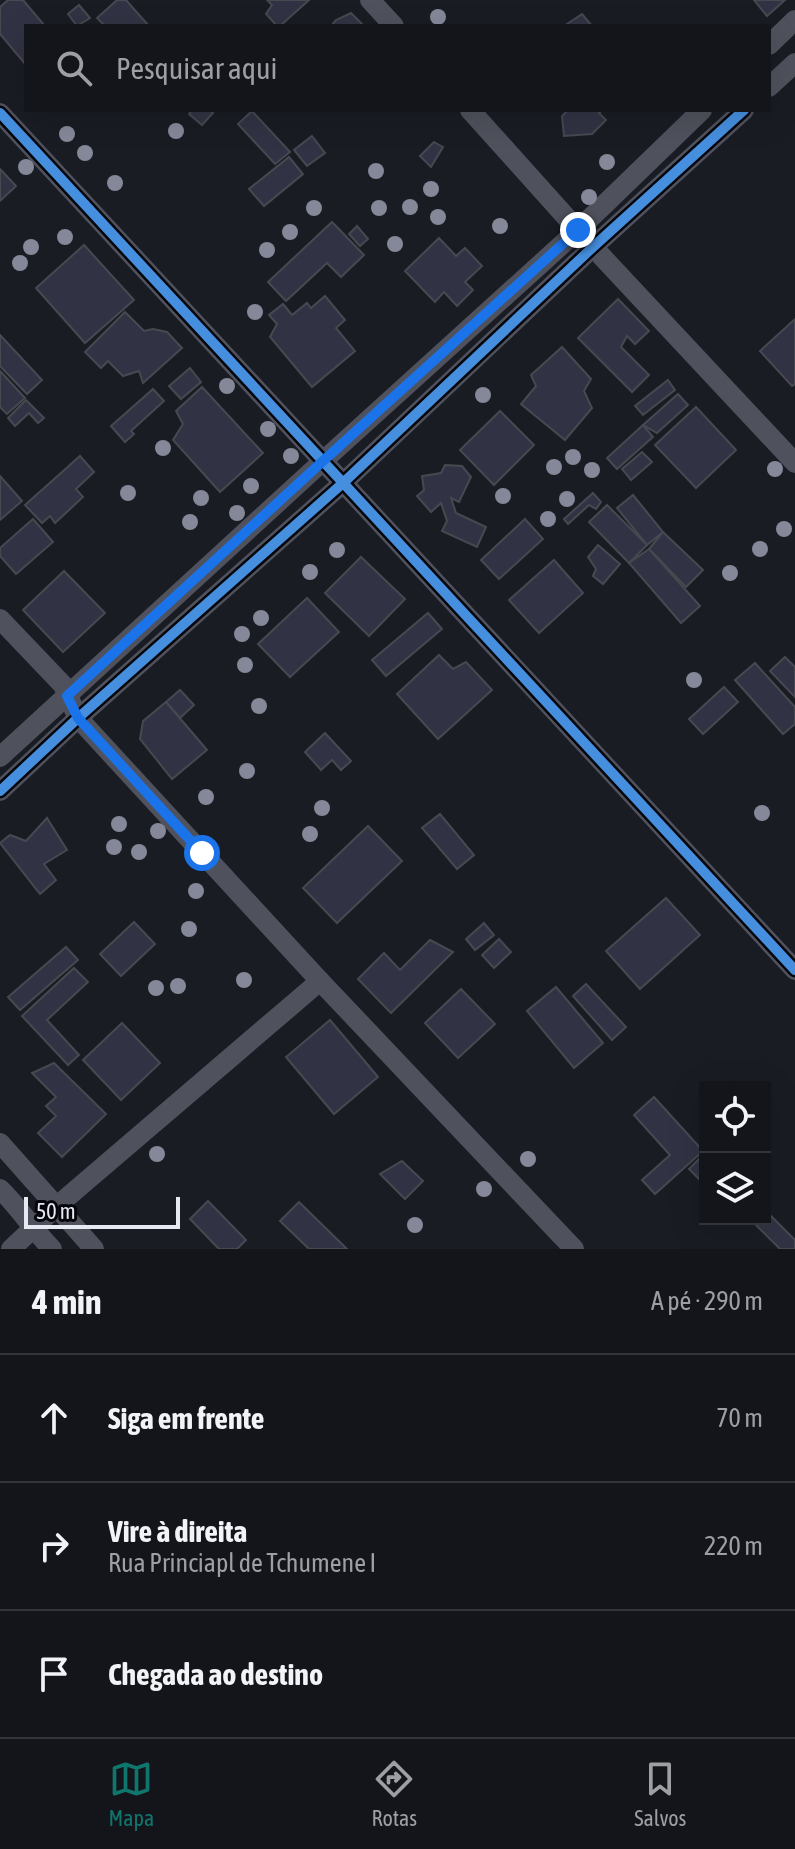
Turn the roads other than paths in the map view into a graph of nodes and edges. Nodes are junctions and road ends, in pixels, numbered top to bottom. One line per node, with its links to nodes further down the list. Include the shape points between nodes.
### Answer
1 (370, 0): 3 (street)
2 (795, 20): 4 (street)
3 (392, 24)
4 (771, 43)
5 (795, 63): 6 (street)
6 (771, 85)
7 (472, 112): 11 (street)
8 (700, 112): 11 (street)
9 (742, 112): 12 (street)
10 (0, 113): 13 (street)
11 (578, 230): 12 (street); 13 (street)
12 (593, 247): 14 (street); 15 (street)
13 (323, 461): 15 (street); 17 (street)
14 (795, 463)
15 (343, 483): 18 (street); 21 (street)
16 (0, 619): 17 (street, via 63,685)
17 (67, 696): 18 (street); 19 (street)
18 (78, 718): 20 (street); 22 (street)
19 (0, 757)
20 (0, 791)
21 (795, 970)
22 (320, 981): 25 (street); 30 (street)
23 (0, 1143): 25 (street)
24 (0, 1189): 26 (street)
25 (57, 1206): 26 (street); 29 (street)
26 (33, 1230): 27 (street); 28 (street)
27 (11, 1249)
28 (52, 1249)
29 (94, 1249)
30 (574, 1249)

